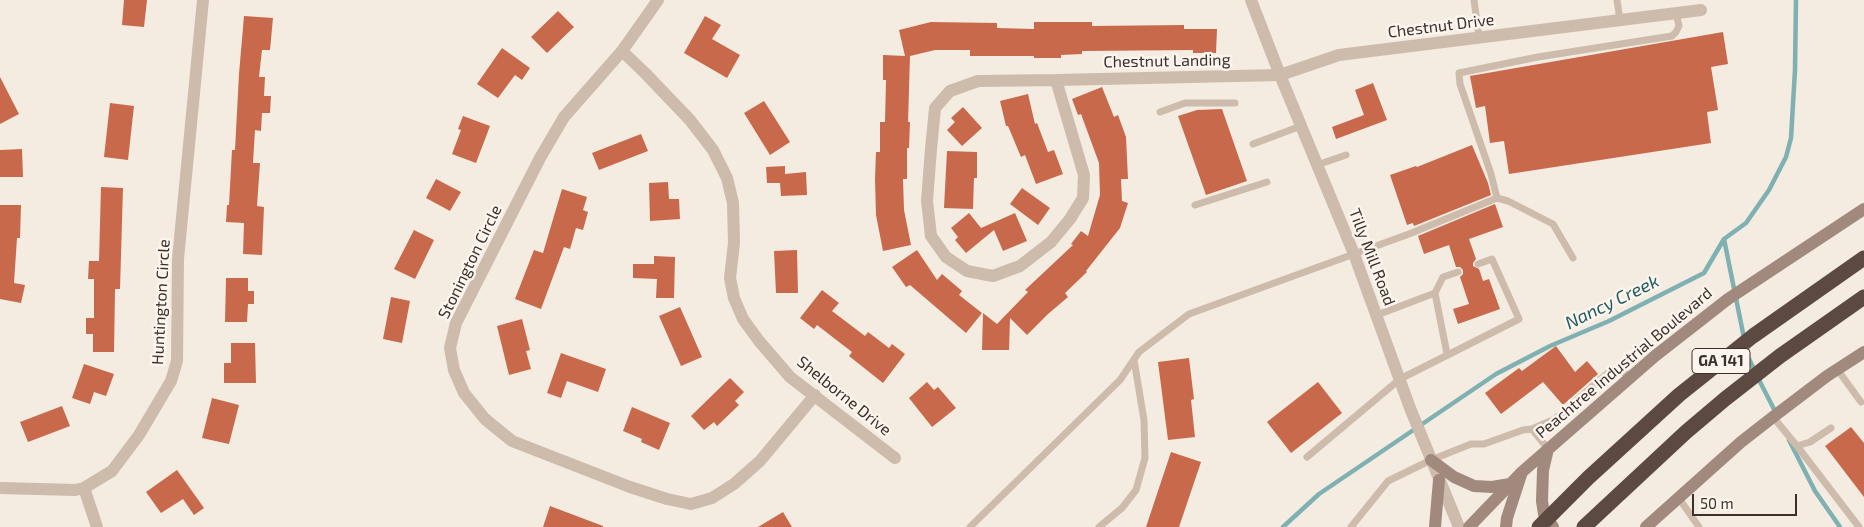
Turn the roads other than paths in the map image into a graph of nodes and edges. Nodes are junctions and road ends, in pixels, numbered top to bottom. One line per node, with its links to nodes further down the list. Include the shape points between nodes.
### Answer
1 (203, 0): 51 (street, Huntington Circle, via 178,259 177,361 171,381 139,436 112,471)
2 (658, 0): 10 (street, Stonington Circle)
3 (1252, 0): 11 (street, Tilly Mill Road)
4 (1474, 0): 9 (lane)
5 (1617, 0): 8 (lane)
6 (1701, 10): 7 (street, Chestnut Drive)
7 (1676, 13): 8 (street, Chestnut Drive); 20 (lane, via 1679,26 1672,36 1459,73)
8 (1614, 21): 9 (street, Chestnut Drive)
9 (1479, 38): 11 (street, Chestnut Drive, via 1339,56)
10 (622, 51): 37 (street, Shelborne Drive, via 690,120 713,150 727,178 733,203 734,242 730,278 734,298 743,319 759,341 790,377); 37 (street, Stonington Circle, via 564,117 456,322 450,348 454,370 464,393 485,419 512,441 630,487 690,504 712,498 734,484 760,461)
11 (1280, 75): 12 (street, Chestnut Landing); 15 (street, Tilly Mill Road)
12 (1056, 80): 12 (street, Chestnut Landing, via 978,81 950,91 936,108 927,200 931,236 946,257 967,272 994,276 1020,266 1051,242 1083,198 1084,174)
13 (1235, 103): 14 (lane, via 1185,102)
14 (1160, 112)
15 (1301, 126): 16 (lane); 18 (street, Tilly Mill Road)
16 (1253, 144)
17 (1346, 155): 18 (lane)
18 (1317, 165): 23 (street, Tilly Mill Road)
19 (1267, 182): 21 (lane)
20 (1497, 198): 23 (lane); 24 (lane, via 1553,224)
21 (1195, 205)
22 (1864, 209): 35 (main road, Peachtree Industrial Boulevard, via 1728,299)
23 (1354, 254): 30 (street, Tilly Mill Road); 33 (lane, via 1189,314 1139,352)
24 (1573, 258)
25 (1864, 258): 62 (highway, GA 141, via 1753,336 1679,395)
26 (1478, 264): 32 (lane, via 1492,259 1519,319)
27 (1458, 272): 28 (lane, via 1443,277)
28 (1435, 293): 30 (lane); 32 (lane)
29 (1864, 297): 64 (highway, GA 141, via 1725,399)
30 (1377, 315): 36 (street, Tilly Mill Road)
31 (1864, 352): 34 (main road)
32 (1446, 354): 36 (lane)
33 (1134, 360): 55 (lane, via 1120,380); 56 (lane, via 1144,420 1144,458 1136,490 1122,508)
34 (1837, 369): 38 (lane); 39 (main road)
35 (1631, 376): 41 (lane, via 1619,371 1608,373 1555,419); 43 (main road, Peachtree Industrial Boulevard)
36 (1400, 379): 44 (lane); 46 (street, Tilly Mill Road)
37 (815, 395): 45 (street, Shelborne Drive)
38 (1861, 402)
39 (1773, 417): 42 (lane); 52 (main road)
40 (1831, 428): 42 (lane, via 1810,442)
41 (1532, 429): 43 (lane); 46 (lane, via 1484,444 1471,444)
42 (1797, 446): 67 (lane)
43 (1548, 449): 47 (main road, Peachtree Industrial Boulevard); 63 (main road, via 1543,470 1542,501 1544,514)
44 (1307, 457)
45 (895, 458)
46 (1431, 460): 48 (street, Tilly Mill Road); 49 (main road, via 1474,486); 57 (lane, via 1388,481)
47 (1522, 472): 49 (main road, Peachtree Industrial Boulevard); 61 (main road)
48 (1440, 480): 58 (main road); 59 (street, Tilly Mill Road)
49 (1510, 484): 60 (main road, Peachtree Industrial Boulevard)
50 (0, 488): 51 (street, Huntington Circle)
51 (84, 488): 54 (street)
52 (1678, 498): 53 (main road); 66 (lane)
53 (1649, 524): 65 (main road)
54 (97, 527)
55 (970, 527)
56 (1099, 527)
57 (1351, 527)
58 (1435, 527)
59 (1460, 527)
60 (1469, 527)
61 (1506, 527)
62 (1538, 527)
63 (1553, 527)
64 (1584, 527)
65 (1640, 527)
66 (1698, 527)
67 (1859, 527)

